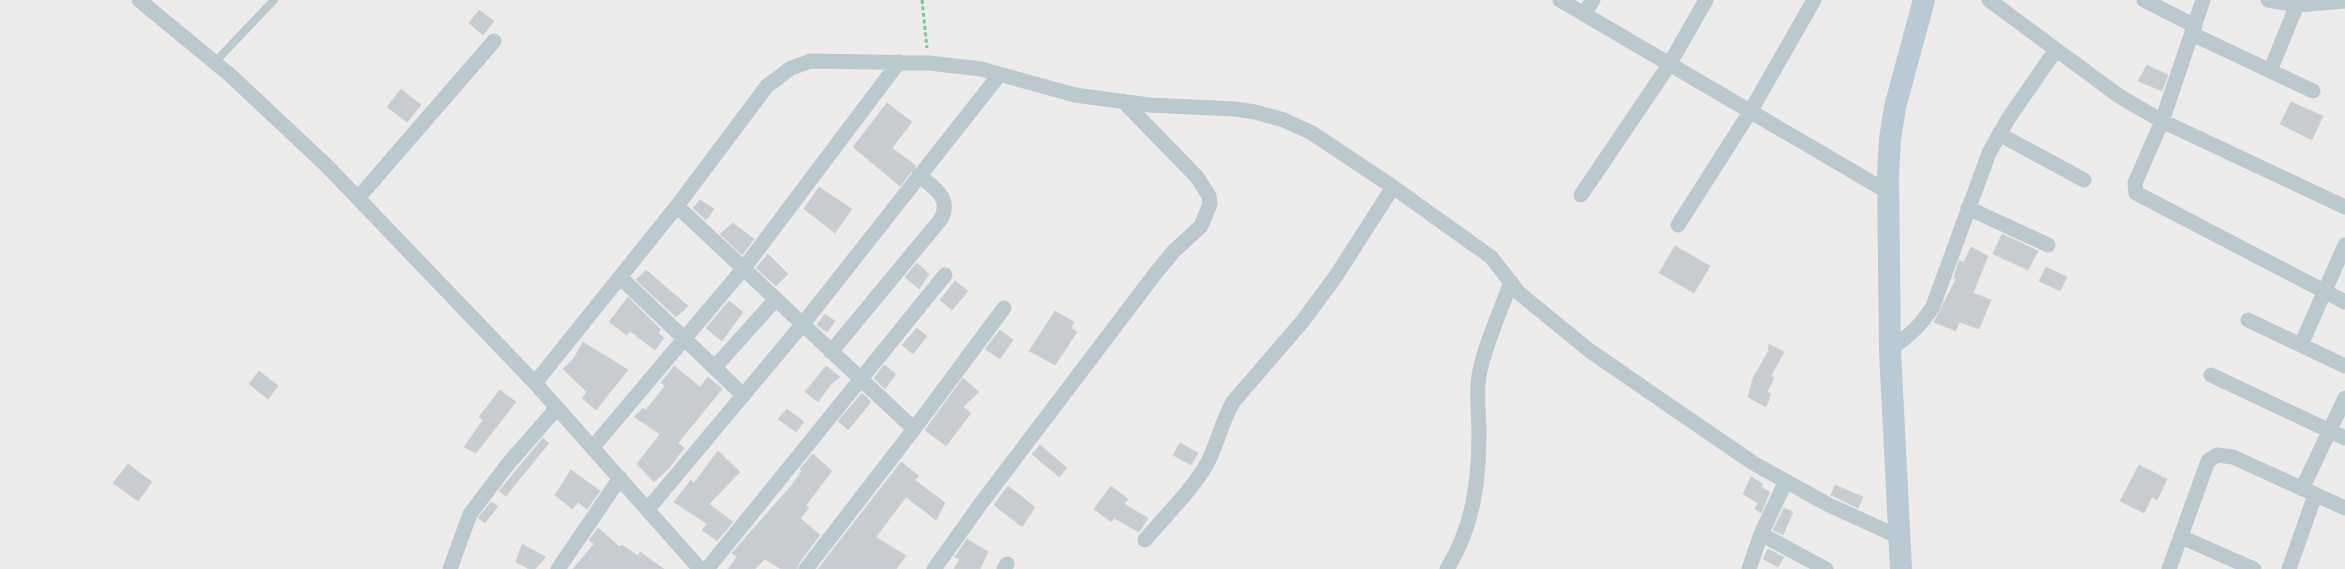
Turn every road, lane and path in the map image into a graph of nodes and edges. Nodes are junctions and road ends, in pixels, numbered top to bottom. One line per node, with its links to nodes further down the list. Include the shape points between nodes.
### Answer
1 (139, 0): 19 (street)
2 (274, 0): 19 (lane)
3 (922, 0): 21 (path)
4 (1560, 0): 15 (street)
5 (1593, 0): 15 (street)
6 (1706, 0): 22 (street)
7 (1814, 0): 27 (street)
8 (1924, 0): 33 (main road, via 1895,107)
9 (1989, 0): 18 (street)
10 (2144, 0): 16 (street)
11 (2203, 0): 16 (street)
12 (2268, 0): 14 (street)
13 (2345, 1): 14 (street)
14 (2297, 5): 23 (street)
15 (1584, 14): 22 (street)
16 (2194, 30): 23 (street); 28 (street)
17 (494, 41): 35 (street)
18 (2055, 50): 28 (street, via 2119,96); 29 (street)
19 (215, 62): 35 (street)
20 (898, 62): 21 (street); 36 (street, via 811,61 778,76 767,86); 42 (street)
21 (929, 63): 24 (street)
22 (1669, 64): 27 (street); 34 (street)
23 (2270, 71): 25 (street)
24 (1000, 74): 26 (street, via 1075,95); 30 (street)
25 (2313, 91)
26 (1123, 101): 32 (street, via 1235,109 1284,120 1312,133); 81 (street, via 1197,178 1209,196 1207,213 1201,226 1155,274)
27 (1750, 112): 33 (street); 39 (street)
28 (2162, 121): 37 (street); 46 (street, via 2135,183 2136,193)
29 (1999, 134): 31 (street); 38 (street)
30 (920, 175): 51 (street); 55 (street, via 939,193 946,204 945,211)
31 (2084, 180)
32 (1393, 187): 45 (street, via 1491,257); 76 (street, via 1313,307 1233,402 1201,473)
33 (1888, 192): 54 (main road)
34 (1581, 195)
35 (358, 198): 60 (street)
36 (677, 206): 42 (street); 44 (street)
37 (2345, 207)
38 (1968, 208): 40 (street); 54 (street, via 1925,319)
39 (1678, 225)
40 (2048, 245)
41 (2345, 245): 46 (street)
42 (744, 268): 47 (street); 52 (street)
43 (945, 275): 59 (street)
44 (620, 277): 52 (street); 60 (street)
45 (1511, 282): 69 (street, via 1519,294 1590,350 1753,463); 82 (street, via 1479,376 1474,504)
46 (2325, 292): 48 (street); 53 (street)
47 (776, 299): 51 (street); 57 (street)
48 (2345, 302)
49 (1004, 308): 64 (street)
50 (2248, 320): 53 (street)
51 (802, 325): 55 (street); 61 (street)
52 (684, 337): 57 (street); 67 (street)
53 (2301, 345): 56 (street)
54 (1890, 350): 74 (main road)
55 (831, 352): 59 (street)
56 (2345, 366)
57 (715, 367): 61 (street)
58 (2210, 375): 65 (street)
59 (862, 380): 64 (street); 77 (street)
60 (535, 383): 63 (street)
61 (743, 395): 72 (street)
62 (2345, 398): 65 (street)
63 (558, 408): 67 (street); 78 (street, via 508,464 470,514)
64 (914, 429): 80 (street)
65 (2330, 431): 66 (street); 70 (street)
66 (2345, 438)
67 (593, 447): 68 (street)
68 (620, 478): 72 (street); 79 (street)
69 (1786, 481): 73 (street); 74 (street)
70 (2309, 492): 71 (street); 75 (street, via 2233,457 2217,454 2208,461); 88 (street)
71 (2345, 508)
72 (648, 509): 77 (street)
73 (1761, 534): 83 (street); 84 (street)
74 (1899, 537): 85 (main road)
75 (2181, 537): 86 (street); 87 (street)
76 (1144, 540)
77 (698, 567)
78 (450, 569)
79 (558, 569)
80 (806, 569)
81 (934, 569)
82 (1448, 569)
83 (1750, 569)
84 (1826, 569)
85 (1901, 569)
86 (2169, 569)
87 (2254, 569)
88 (2289, 569)

